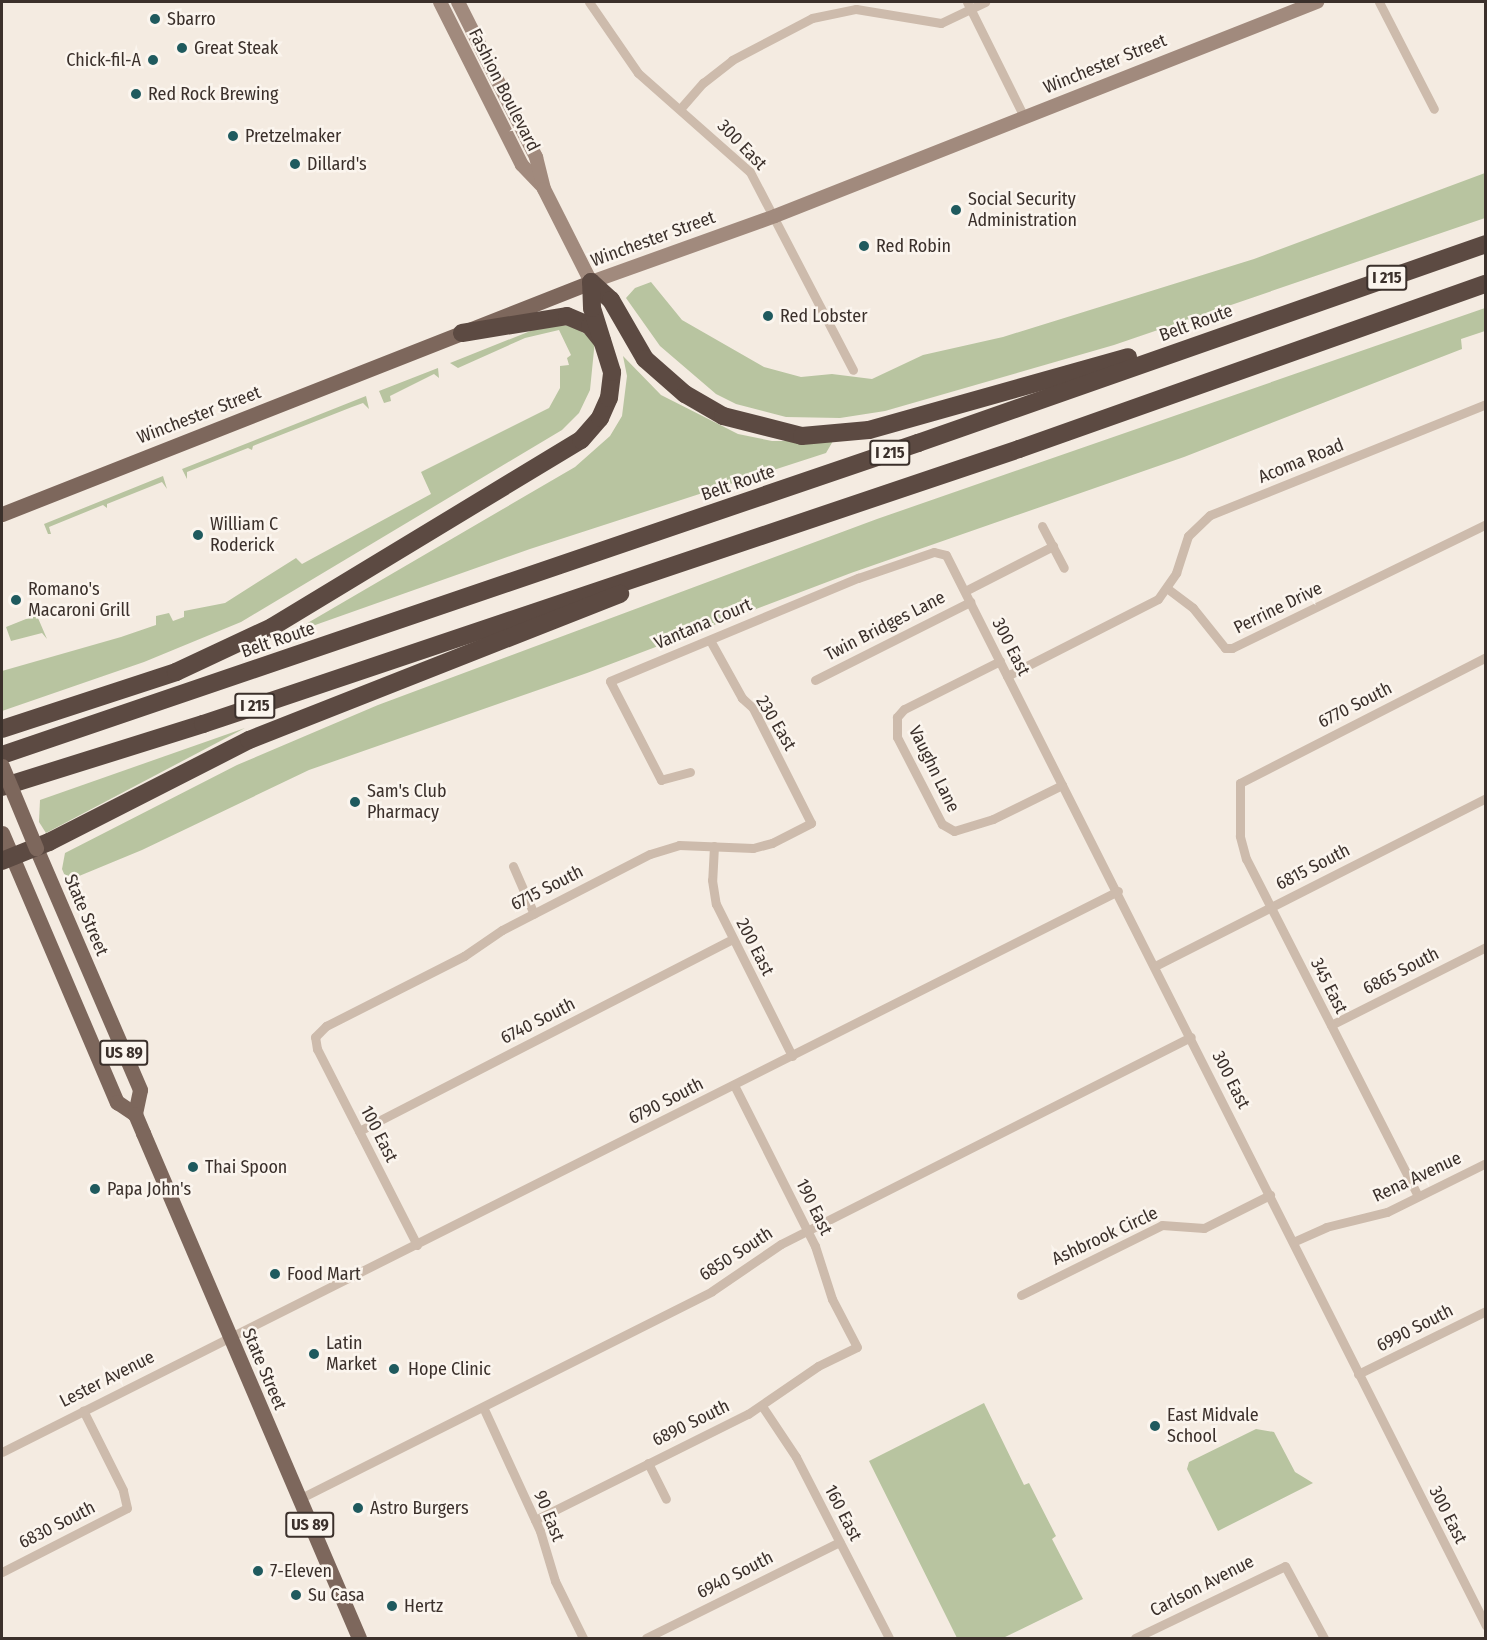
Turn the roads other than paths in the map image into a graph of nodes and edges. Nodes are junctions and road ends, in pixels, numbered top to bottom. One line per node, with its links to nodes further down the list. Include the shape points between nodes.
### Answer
1 (440, 2): 11 (main road, Fashion Boulevard, via 522,165)
2 (458, 2): 11 (main road, Fashion Boulevard, via 536,158)
3 (589, 2): 8 (street, 300 East, via 638,73)
4 (985, 2): 7 (street)
5 (1317, 2): 10 (main road, Winchester Street)
6 (1379, 2): 9 (street)
7 (969, 5): 8 (street, via 942,22 856,9 812,18 732,60); 10 (street)
8 (680, 109): 12 (street, 300 East, via 739,159 756,180)
9 (1434, 109)
10 (1024, 117): 12 (main road, Winchester Street)
11 (544, 189): 14 (main road, Fashion Boulevard)
12 (775, 216): 14 (main road, Winchester Street); 19 (street, 300 East)
13 (1485, 244): 16 (highway, Belt Route / I 215)
14 (591, 282): 16 (highway, via 611,300 645,359 685,394 723,416 802,436 869,430); 17 (main road, Winchester Street); 18 (highway, via 592,308)
15 (1485, 284): 24 (highway, I 215)
16 (1288, 312): 37 (highway, Belt Route / I 215, via 918,444)
17 (462, 333): 18 (highway, via 567,316 590,326); 21 (main road, Winchester Street)
18 (607, 349): 36 (highway, via 612,372 609,398 594,426 563,453 272,627 176,672)
19 (853, 370)
20 (1485, 404): 28 (street, Acoma Road, via 1210,515 1188,536)
21 (2, 514)
22 (1485, 524): 28 (street, Perrine Drive, via 1232,648 1225,648 1193,608)
23 (1042, 526): 25 (street)
24 (766, 535): 42 (highway, I 215); 47 (highway, via 249,740)
25 (1053, 546): 27 (street); 29 (street)
26 (942, 553): 29 (street, 300 East); 31 (street, Vantana Court, via 858,578 730,628)
27 (1064, 568)
28 (1168, 589): 34 (street, via 1144,607)
29 (964, 591): 30 (street, 300 East)
30 (970, 602): 33 (street, 300 East); 35 (street, Twin Bridges Lane)
31 (711, 642): 39 (street, Vantana Court, via 610,681 661,780); 44 (street, 230 East, via 742,698 753,708)
32 (1485, 657): 40 (street, 6770 South)
33 (1000, 661): 34 (street, 300 East); 41 (street, Vaughn Lane, via 904,709 897,717 897,737 942,824 950,830 960,831 993,819)
34 (1007, 676): 41 (street, 300 East)
35 (815, 680)
36 (2, 729)
37 (2, 755)
38 (2, 766): 47 (main road, State Street / US 89, bridge)
39 (690, 772)
40 (1240, 783): 51 (street, 345 East, via 1242,847)
41 (1062, 785): 50 (street, 300 East)
42 (2, 788)
43 (1485, 798): 51 (street, 6815 South)
44 (811, 823): 46 (street, 6715 South, via 753,848)
45 (2, 832): 48 (main road, State Street / US 89)
46 (714, 846): 52 (street, 6715 South, via 679,846 650,854); 53 (street, 200 East, via 713,892)
47 (36, 848): 48 (highway); 61 (main road, State Street / US 89, via 140,1090)
48 (7, 859): 61 (main road, State Street / US 89, via 117,1102)
49 (513, 866): 52 (street)
50 (1118, 891): 55 (street, 300 East); 59 (street, 6790 South)
51 (1271, 907): 55 (street, 6815 South); 56 (street, 345 East)
52 (534, 914): 57 (street, 6715 South, via 464,956 326,1026)
53 (732, 939): 59 (street, 200 East); 62 (street, 6740 South)
54 (1485, 946): 56 (street, 6865 South)
55 (1155, 966): 58 (street, 300 East)
56 (1331, 1025): 65 (street, 345 East)
57 (315, 1037): 62 (street, 100 East)
58 (1191, 1037): 64 (street, 300 East); 66 (street, 6850 South)
59 (792, 1056): 60 (street, 6790 South)
60 (734, 1085): 66 (street, 190 East); 68 (street, 6790 South)
61 (135, 1114): 71 (main road, State Street / US 89)
62 (359, 1131): 68 (street, 100 East)
63 (1485, 1163): 65 (street, Rena Avenue)
64 (1270, 1195): 67 (street, 300 East); 69 (street, Ashbrook Circle, via 1204,1228 1162,1225)
65 (1418, 1196): 67 (street, Rena Avenue, via 1387,1212 1326,1227)
66 (808, 1231): 72 (street, 190 East, via 832,1299); 75 (street, 6850 South, via 712,1291)
67 (1293, 1242): 73 (street, 300 East)
68 (417, 1245): 71 (street, 6790 South)
69 (1021, 1294)
70 (1485, 1311): 73 (street, 6990 South)
71 (229, 1338): 76 (street, Lester Avenue); 79 (main road, State Street / US 89)
72 (857, 1347): 74 (street, 6890 South, via 818,1366)
73 (1358, 1374): 84 (street, 300 East)
74 (762, 1406): 78 (street, 6890 South); 82 (street, 160 East, via 788,1442)
75 (483, 1407): 79 (street, 6850 South); 81 (street, 90 East)
76 (83, 1410): 77 (street, Lester Avenue); 83 (street, 6830 South, via 123,1490 127,1508)
77 (2, 1452)
78 (648, 1463): 80 (street); 81 (street, 6890 South)
79 (299, 1499): 85 (main road, State Street / US 89)
80 (666, 1499)
81 (535, 1520): 86 (street, 90 East, via 555,1581)
82 (839, 1542): 87 (street, 6940 South); 88 (street, 160 East)
83 (2, 1572)
84 (1484, 1620)
85 (359, 1638)
86 (583, 1638)
87 (646, 1638)
88 (889, 1638)
89 (1135, 1638): 90 (street, Carlson Avenue, via 1285,1566)
90 (1324, 1638)

